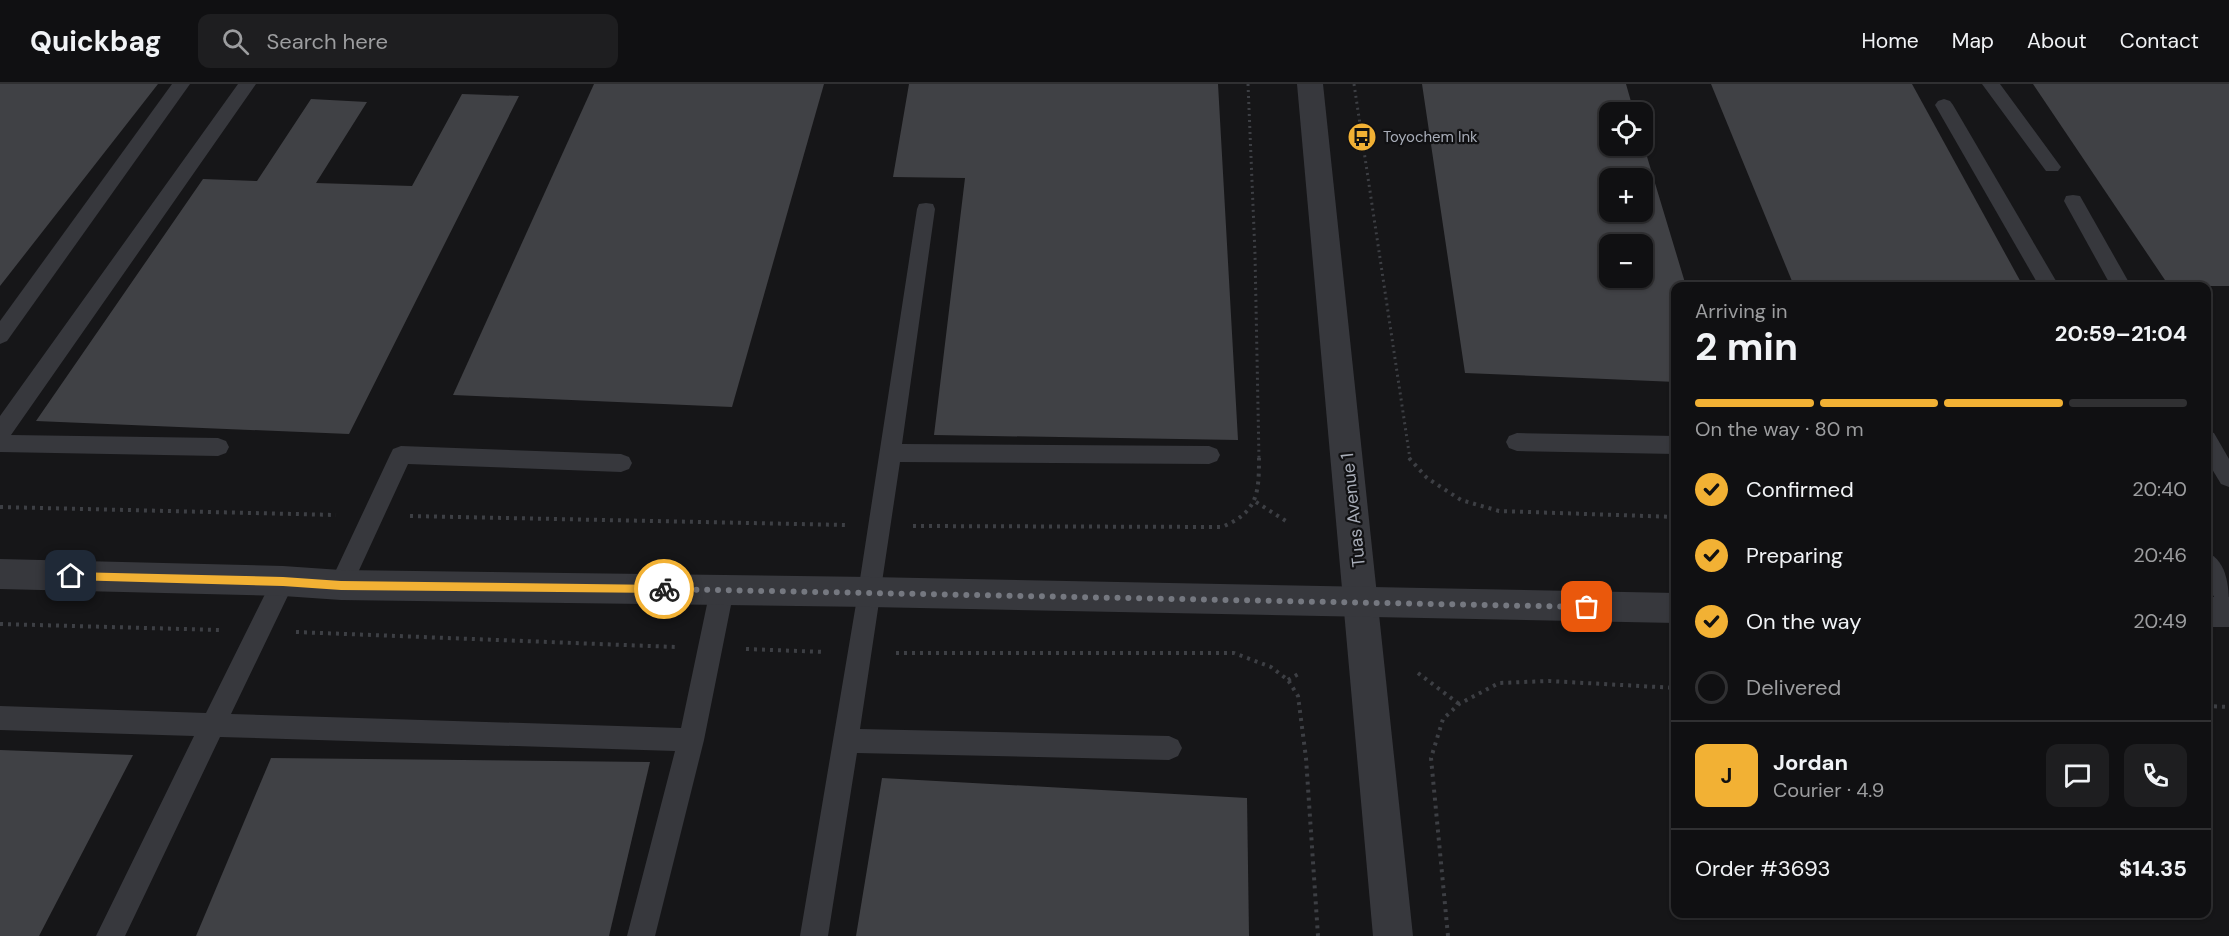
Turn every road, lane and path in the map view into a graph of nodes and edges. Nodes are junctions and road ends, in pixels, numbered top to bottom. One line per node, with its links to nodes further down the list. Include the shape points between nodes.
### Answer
1 (181, 84): 13 (lane)
2 (247, 84): 14 (lane)
3 (1248, 84): 24 (path, via 1256,254)
4 (1310, 84): 37 (street, Tuas Avenue 1)
5 (1354, 84): 27 (path, via 1409,458 1427,478 1461,500 1499,511)
6 (1991, 84): 8 (lane)
7 (1944, 105): 11 (lane)
8 (2052, 167)
9 (2073, 201): 12 (lane)
10 (926, 209): 20 (lane)
11 (2047, 282)
12 (2119, 282)
13 (0, 336)
14 (0, 433)
15 (1517, 441): 17 (lane)
16 (0, 443): 18 (lane)
17 (1671, 445)
18 (218, 447)
19 (2211, 447): 23 (lane)
20 (890, 453): 21 (lane); 29 (lane)
21 (1209, 455)
22 (621, 464): 26 (lane, via 401,455)
23 (2229, 478)
24 (1256, 502): 28 (path); 29 (path, via 1238,521 1222,527)
25 (0, 507): 26 (path)
26 (373, 515): 29 (path); 33 (lane)
27 (1671, 517)
28 (1289, 523)
29 (879, 526): 35 (lane)
30 (2211, 570): 36 (lane)
31 (0, 574): 32 (street)
32 (283, 581): 33 (street); 42 (lane)
33 (341, 585): 34 (street)
34 (722, 590): 35 (street); 43 (lane)
35 (870, 592): 37 (street); 44 (lane)
36 (2229, 601)
37 (1362, 602): 38 (street); 61 (street, Tuas Avenue 1)
38 (1671, 608)
39 (2211, 612): 40 (street)
40 (2229, 612)
41 (0, 624): 42 (path)
42 (259, 631): 43 (path); 53 (lane)
43 (710, 648): 44 (path); 54 (lane)
44 (860, 653): 47 (path, via 1234,654 1271,667); 55 (lane)
45 (1300, 673): 47 (path)
46 (1418, 673): 49 (path)
47 (1288, 680): 60 (path, via 1298,696 1302,727)
48 (1671, 688): 49 (path, via 1549,681 1499,683)
49 (1459, 704): 62 (path, via 1443,719 1431,758)
50 (2211, 706): 51 (path)
51 (2229, 707)
52 (0, 718): 53 (lane)
53 (213, 725): 54 (lane); 57 (lane)
54 (691, 740): 58 (lane)
55 (845, 741): 56 (lane); 59 (lane)
56 (1169, 748)
57 (110, 936)
58 (641, 936)
59 (814, 936)
60 (1318, 936)
61 (1393, 936)
62 (1448, 936)

